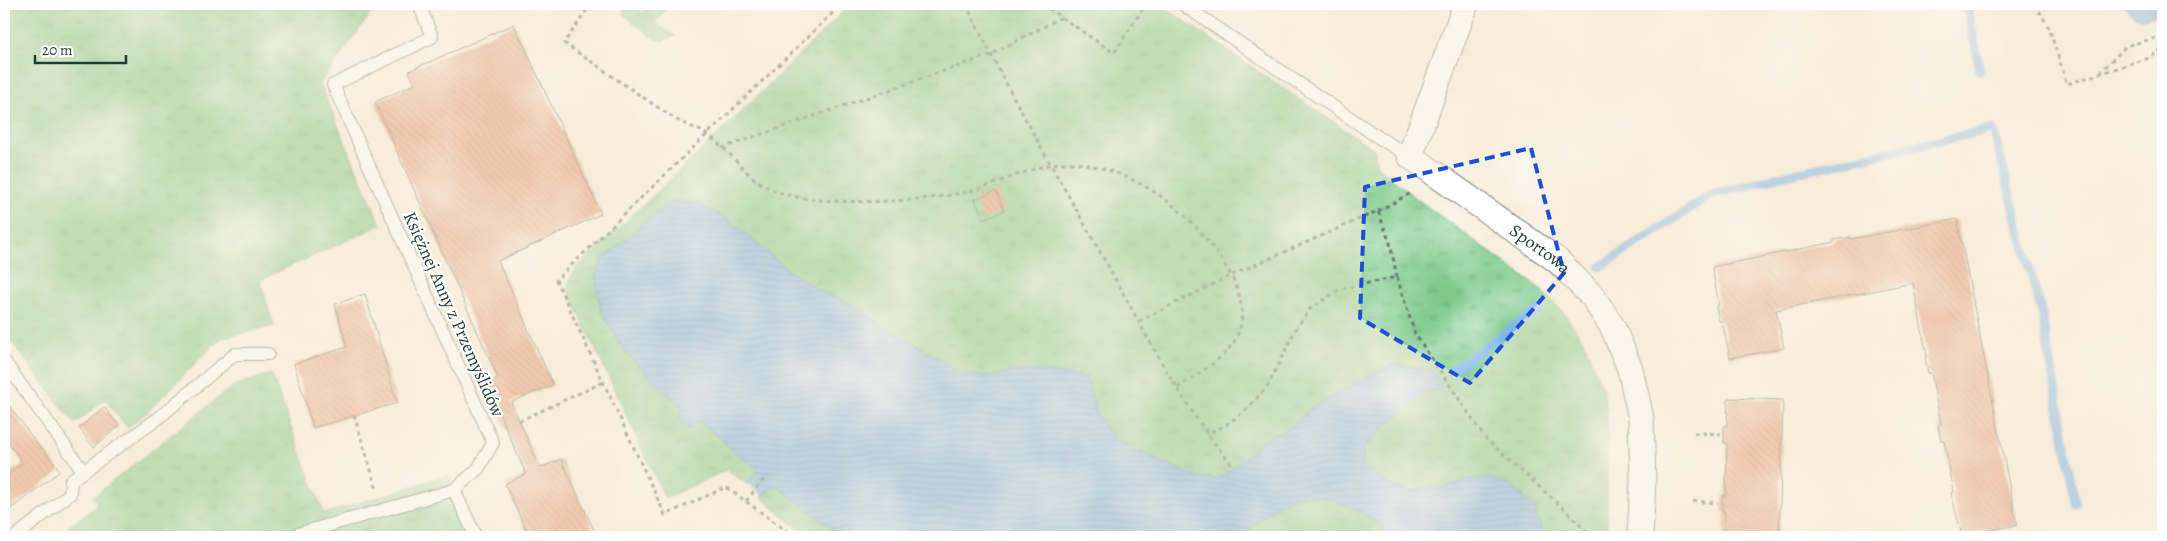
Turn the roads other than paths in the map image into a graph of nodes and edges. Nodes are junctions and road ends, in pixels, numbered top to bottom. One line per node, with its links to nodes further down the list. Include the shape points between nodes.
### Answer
1 (419, 4): 8 (lane, Księżnej Anny z Przemyślidów, via 432,37 332,84 493,443 478,469)
2 (1182, 4): 4 (lane)
3 (1466, 4): 4 (street)
4 (1410, 156): 12 (street, Sportowa, via 1558,261 1593,297 1612,328 1630,369 1641,418 1643,481)
5 (268, 354): 7 (lane, via 235,354 156,420)
6 (4, 361): 7 (lane)
7 (83, 471): 9 (lane, via 70,480 70,494)
8 (454, 490): 10 (lane, Księżnej Anny z Przemyślidów); 11 (lane)
9 (15, 537)
10 (287, 537)
11 (476, 537)
12 (1640, 537)

